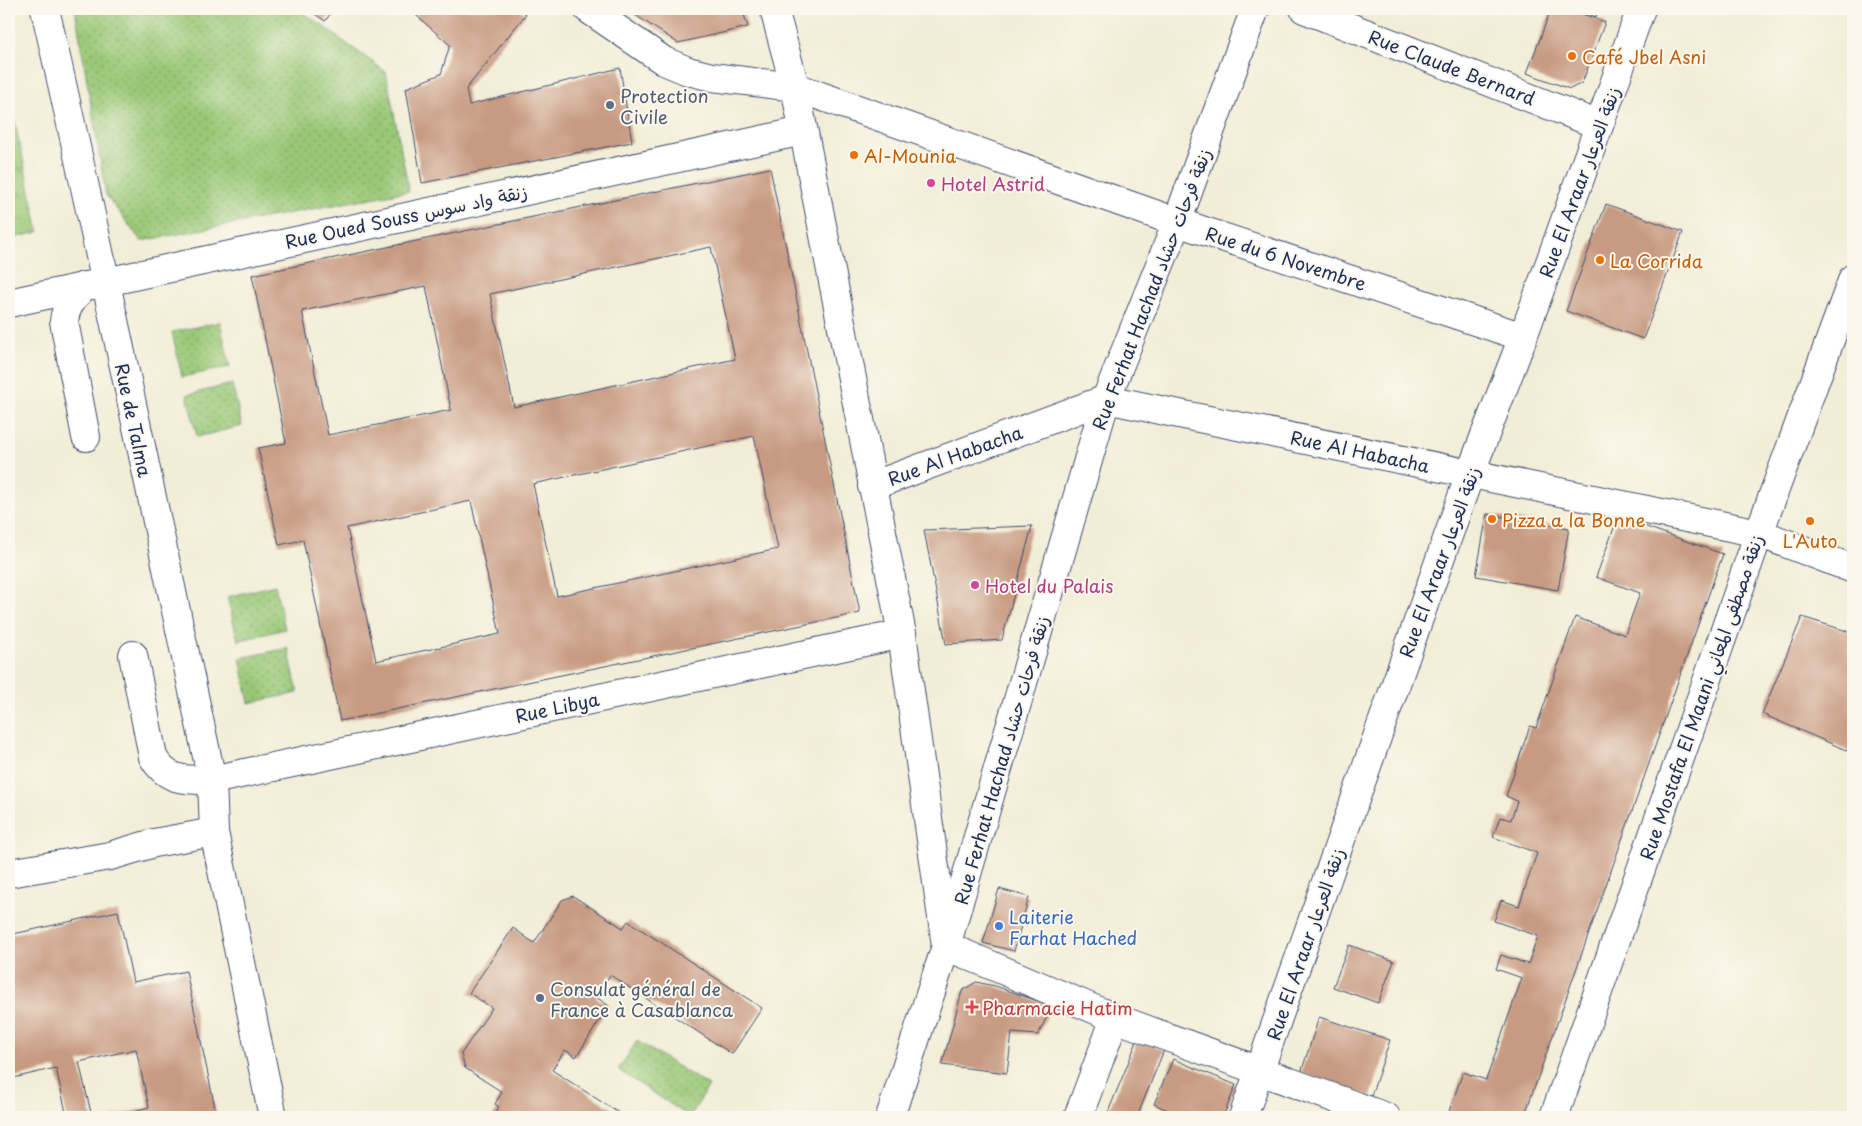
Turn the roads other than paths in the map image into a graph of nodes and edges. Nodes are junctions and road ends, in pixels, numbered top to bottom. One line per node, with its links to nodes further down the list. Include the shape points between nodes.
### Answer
1 (45, 9): 12 (street, Rue de Talma)
2 (588, 9): 7 (street, Rue du 6 Novembre, via 664,61 688,71)
3 (774, 9): 7 (street)
4 (1255, 9): 10 (street, Rue Ferhat Hachad زنقة فرحات حشاد)
5 (1304, 9): 8 (street, Rue Claude Bernard)
6 (1641, 9): 8 (street, Rue El Araar زنقة العرعار)
7 (795, 87): 9 (street); 10 (street, Rue du 6 Novembre)
8 (1600, 125): 14 (street, Rue El Araar زنقة العرعار)
9 (802, 131): 12 (street, Rue Oued Souss زنقة واد سوس); 18 (street)
10 (1177, 222): 14 (street, Rue du 6 Novembre); 15 (street, Rue Ferhat Hachad زنقة فرحات حشاد)
11 (1853, 278): 19 (street, Rue Mostafa El Maani زنقة مصطفى المعاني)
12 (96, 284): 13 (street, Rue Oued Souss زنقة واد سوس); 16 (street, via 71,300 64,321); 23 (street, Rue de Talma, via 122,368)
13 (9, 303)
14 (1523, 337): 17 (street, Rue El Araar زنقة العرعار)
15 (1106, 399): 17 (street, Rue Al Habacha); 18 (street, Rue Al Habacha); 26 (street, Rue Ferhat Hachad زنقة فرحات حشاد)
16 (86, 437)
17 (1470, 474): 19 (street, Rue Al Habacha); 28 (street, Rue El Araar زنقة العرعار)
18 (872, 486): 21 (street)
19 (1759, 532): 20 (street, Rue Al Habacha); 34 (street, Rue Mostafa El Maani زنقة مصطفى المعاني)
20 (1853, 569)
21 (902, 634): 23 (street, Rue Libya); 26 (street)
22 (134, 654): 23 (street, Rue Libya, via 153,757 160,768 184,780)
23 (212, 780): 24 (street, Rue de Talma)
24 (214, 832): 25 (street, via 154,843 110,856); 29 (street, Rue de Talma)
25 (9, 873)
26 (946, 946): 27 (street); 30 (street, Rue Ferhat Hachad زنقة فرحات حشاد)
27 (1115, 1018): 28 (street); 31 (street)
28 (1260, 1070): 32 (street, Rue El Araar زنقة العرعار); 33 (street)
29 (273, 1117)
30 (890, 1117)
31 (1078, 1117)
32 (1243, 1117)
33 (1386, 1117)
34 (1554, 1117)

